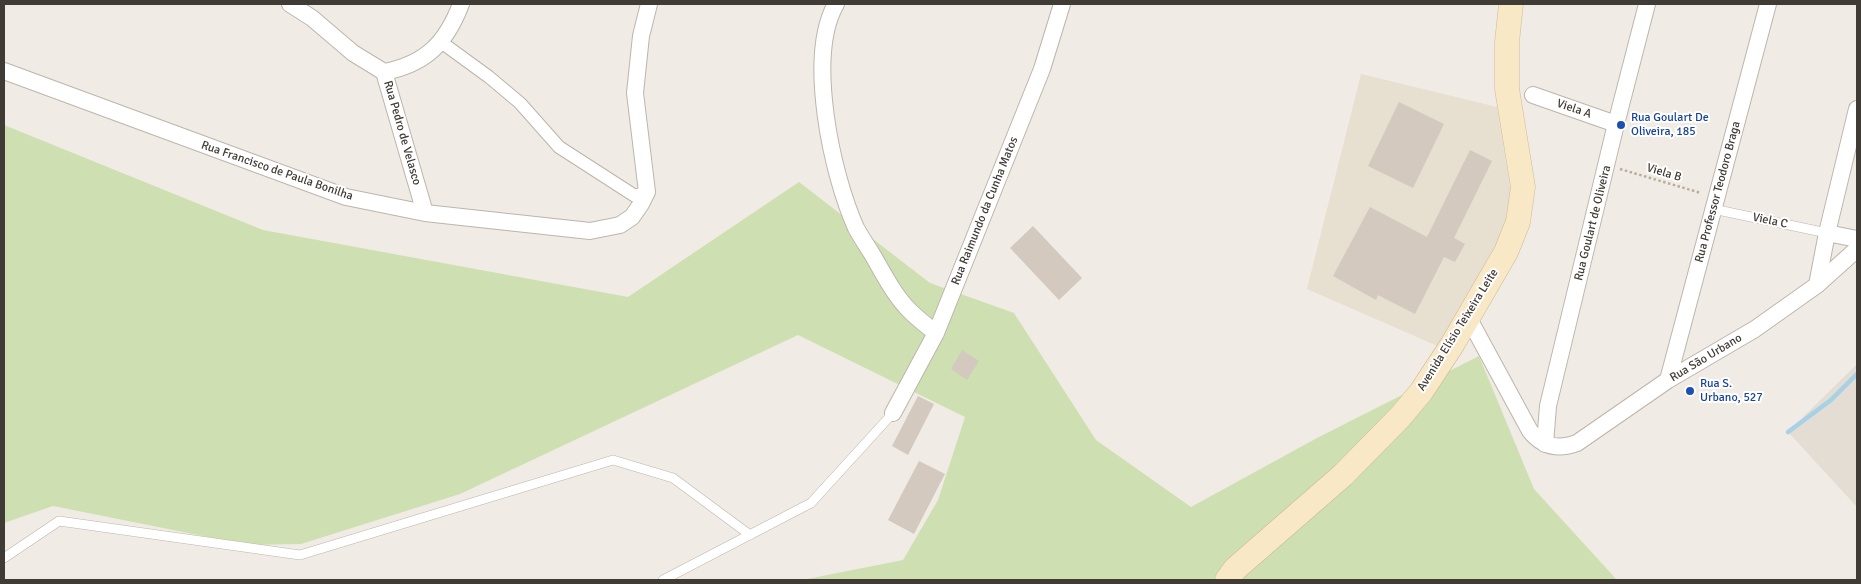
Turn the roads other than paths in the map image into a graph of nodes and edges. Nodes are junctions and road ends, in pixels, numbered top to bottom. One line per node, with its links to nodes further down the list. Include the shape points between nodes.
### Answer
1 (290, 4): 11 (street, via 353,53)
2 (462, 4): 9 (street, Rua Pedro de Velasco)
3 (650, 4): 15 (street, via 641,36 635,93 646,174)
4 (836, 4): 23 (street, via 824,33 822,61 825,112 842,188 856,228 887,279 909,310)
5 (1062, 4): 23 (street, Rua Raimundo da Cunha Matos, via 1042,69)
6 (1510, 4): 22 (main road, Avenida Elísio Teixeira Leite, via 1508,88 1522,187 1518,222 1506,252)
7 (1647, 4): 14 (street, Rua Goulart de Oliveira)
8 (1768, 4): 16 (street, Rua Professor Teodoro Braga)
9 (441, 42): 11 (street, Rua Pedro de Velasco, via 423,59); 15 (street, via 520,103 559,147 635,196)
10 (4, 71): 17 (street, Rua Francisco de Paula Bonilha, via 346,197)
11 (384, 72): 17 (street, Rua Pedro de Velasco)
12 (1533, 95): 14 (street, Viela A)
13 (1857, 109): 18 (street)
14 (1616, 124): 26 (street, Rua Goulart de Oliveira, via 1548,406)
15 (644, 198): 17 (street, Rua Francisco de Paula Bonilha, via 632,217 620,225 590,231)
16 (1715, 203): 18 (lane, Viela C); 24 (street, Rua Professor Teodoro Braga)
17 (425, 212)
18 (1827, 233): 19 (street); 21 (street)
19 (1857, 239)
20 (1857, 249): 21 (street, Rua São Urbano)
21 (1817, 285): 24 (street, Rua São Urbano, via 1755,329)
22 (1468, 317): 26 (street, via 1530,432); 30 (main road, Avenida Elísio Teixeira Leite, via 1421,392 1400,417 1343,475 1235,569)
23 (936, 334): 25 (street, Rua Raimundo da Cunha Matos)
24 (1668, 380): 26 (street, Rua São Urbano, via 1577,443 1567,446)
25 (893, 413): 27 (lane, via 811,503)
26 (1545, 444)
27 (750, 535): 28 (lane, via 673,478 613,460 300,555 59,521); 29 (lane)
28 (4, 558)
29 (663, 580)
30 (1227, 580)

